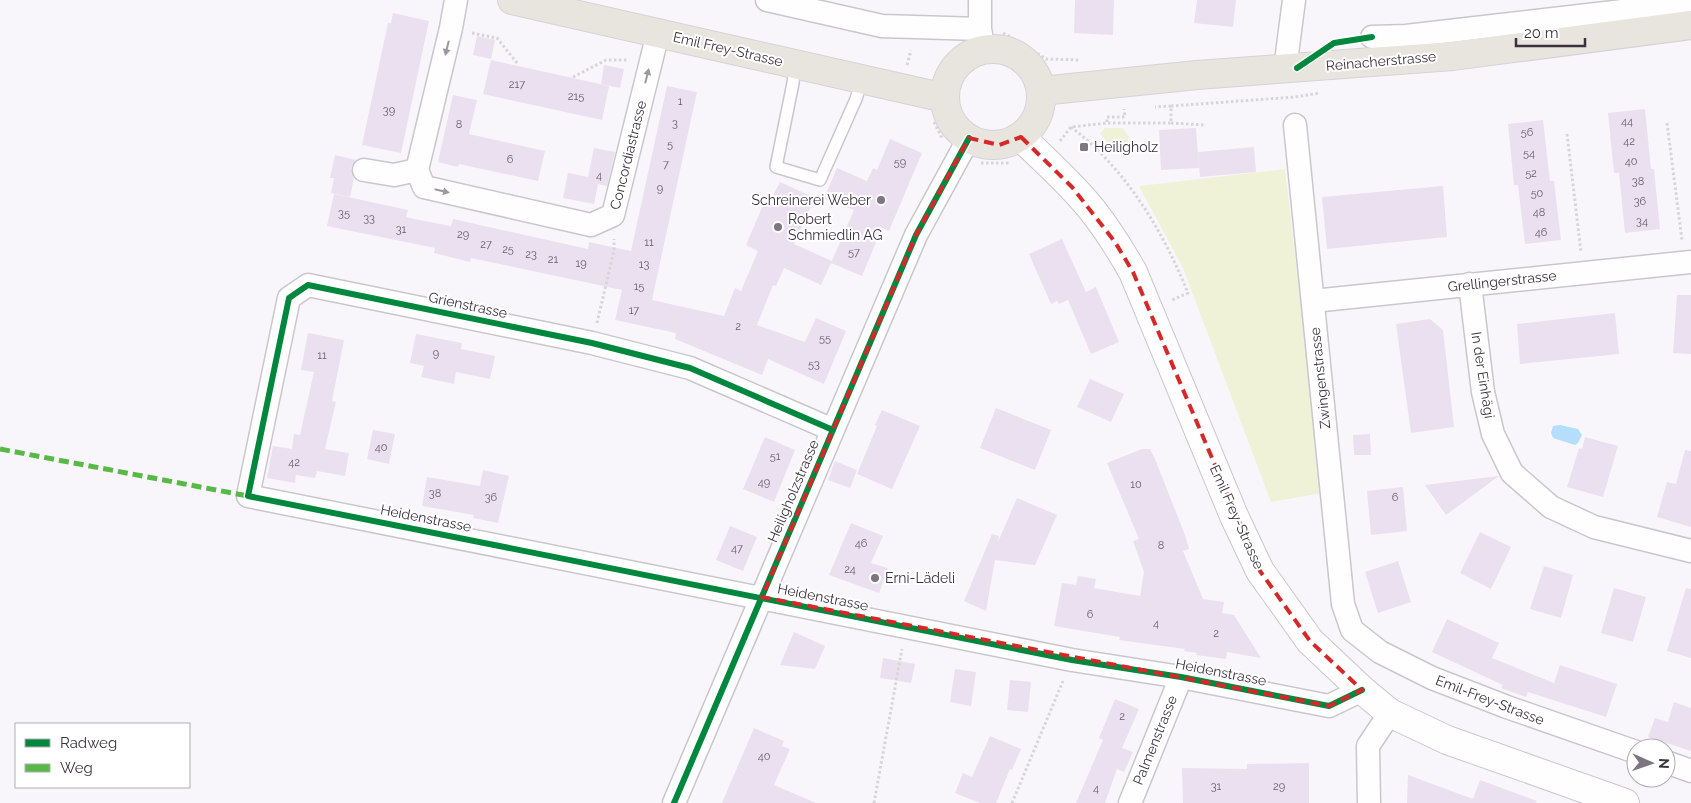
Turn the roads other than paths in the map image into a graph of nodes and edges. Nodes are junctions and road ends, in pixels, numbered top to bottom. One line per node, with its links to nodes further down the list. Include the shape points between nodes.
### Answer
1 (456, 0): 20 (street, one-way to 20)
2 (512, 0): 8 (main road, Emil Frey-Strasse)
3 (767, 0): 9 (street, via 882,26)
4 (980, 0): 9 (street, via 978,7)
5 (1294, 0): 12 (street)
6 (1691, 3): 10 (street, via 1406,36)
7 (1691, 25): 12 (main road, Reinacherstrasse, via 1453,56)
8 (658, 33): 11 (main road, Emil Frey-Strasse); 20 (street, Concordiastrasse, one-way to 8, via 424,187 591,225 613,215)
9 (988, 37): 14 (main road, via 999,49 1021,58 1032,69); 15 (main road, via 954,70 948,80)
10 (1372, 37)
11 (795, 64): 13 (main road, Emil Frey-Strasse); 13 (lane, via 776,168 820,180)
12 (1285, 69): 14 (main road, Reinacherstrasse)
13 (862, 80): 15 (main road, Emil Frey-Strasse)
14 (1041, 91): 17 (main road, via 1038,115)
15 (945, 98): 18 (main road, via 950,118)
16 (1295, 125): 23 (street, Zwingenstrasse)
17 (1021, 137): 18 (main road, via 999,145 983,144); 30 (street, Emil Frey-Strasse, via 1072,187 1115,242 1133,272 1260,572 1310,641)
18 (968, 138): 24 (street, Heiligholzstrasse, via 916,235)
19 (364, 170): 20 (street, via 394,175)
20 (417, 170)
21 (1688, 262): 22 (street, Grellingerstrasse)
22 (1470, 284): 23 (street, Grellingerstrasse); 26 (street, In der Einhägi, via 1483,392 1493,434 1512,474 1551,507 1594,527)
23 (1313, 301): 28 (street, Zwingenstrasse, via 1343,604)
24 (833, 430): 25 (street, Grienstrasse, via 690,368 592,343 308,285 289,298); 27 (street, Heiligholzstrasse)
25 (248, 496): 27 (street, Heidenstrasse)
26 (1691, 551)
27 (762, 597): 29 (street, Heidenstrasse, via 1072,660); 35 (street, Heiligholzstrasse)
28 (1352, 630): 32 (street, Emil-Frey-Strasse, via 1380,652 1432,678 1507,708)
29 (1180, 677): 30 (street, Heidenstrasse, via 1329,706); 36 (street, Palmenstrasse)
30 (1362, 690): 31 (street, Emil Frey-Strasse)
31 (1390, 713): 37 (street, via 1368,746); 38 (street, Emil Frey-Strasse, via 1447,740)
32 (1626, 749)
33 (1676, 766): 34 (street)
34 (1691, 771)
35 (674, 803)
36 (1130, 803)
37 (1369, 803)
38 (1624, 803)

